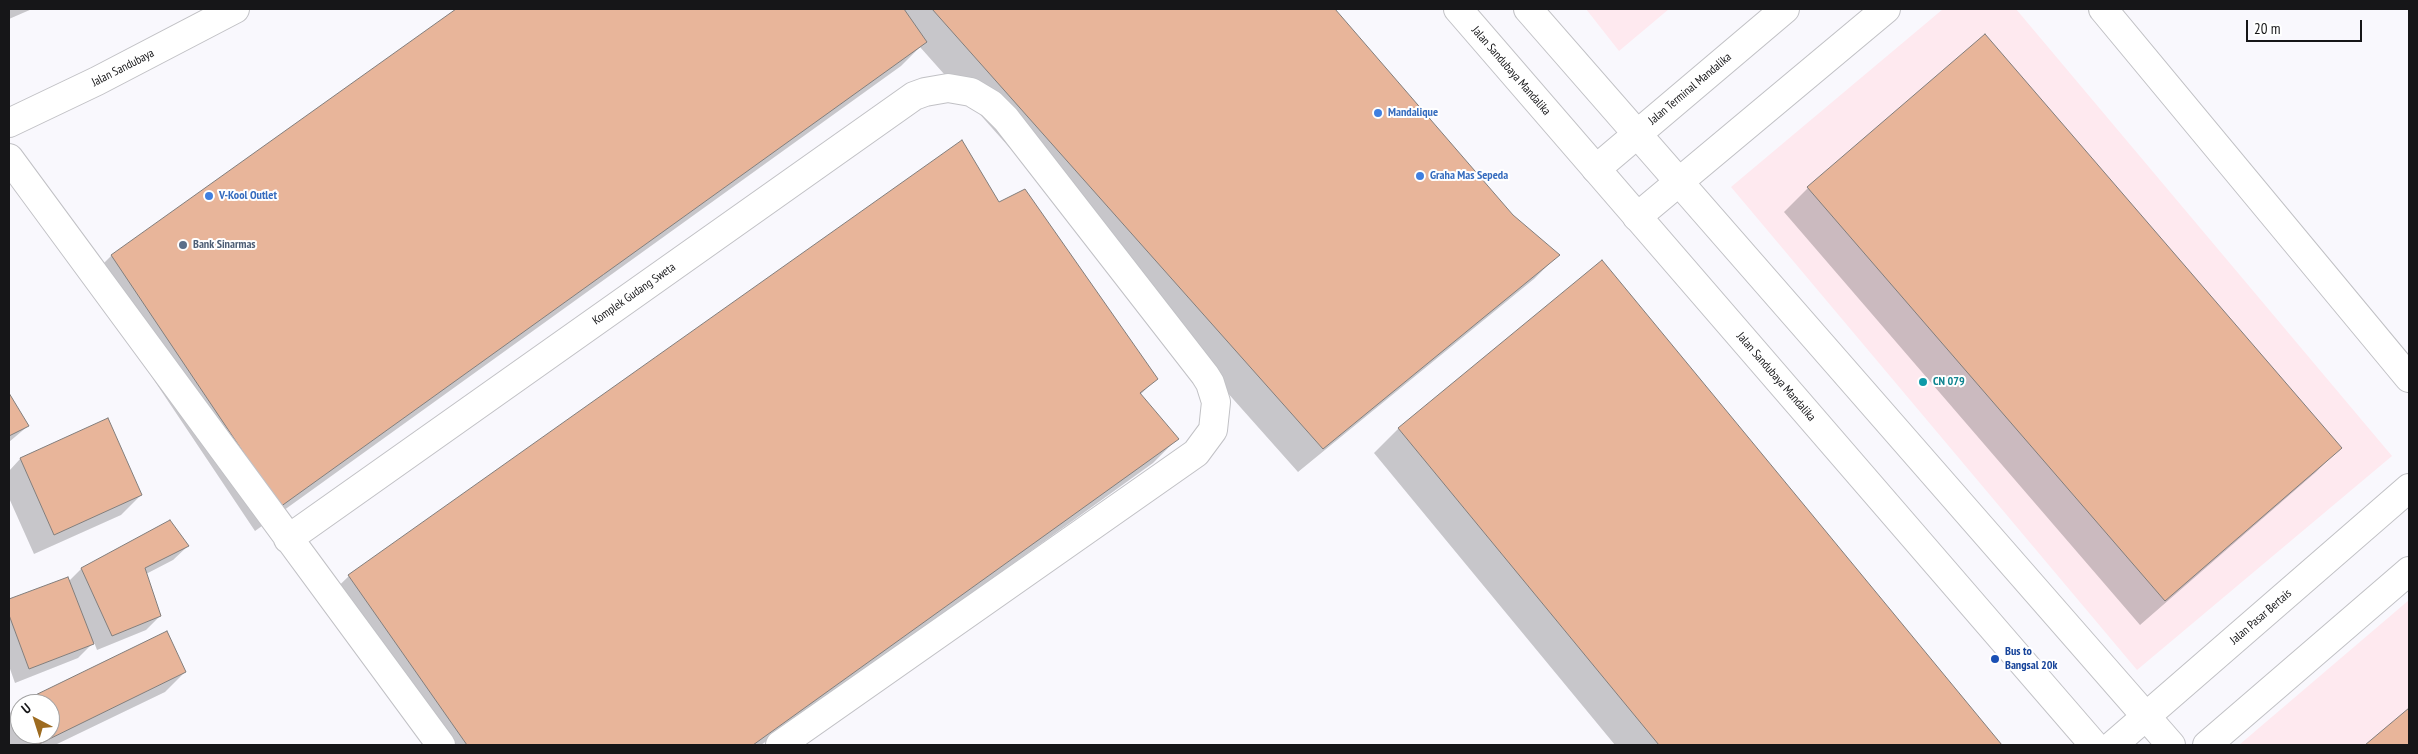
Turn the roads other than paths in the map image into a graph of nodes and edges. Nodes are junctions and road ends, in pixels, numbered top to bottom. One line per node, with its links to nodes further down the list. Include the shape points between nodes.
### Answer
1 (235, 9): 7 (main road, Jalan Sandubaya)
2 (1458, 9): 10 (main road, Jalan Sandubaya Mandalika)
3 (1528, 9): 8 (main road)
4 (1785, 9): 8 (main road, Jalan Terminal Mandalika)
5 (1886, 9): 11 (main road)
6 (2103, 9): 13 (main road)
7 (9, 123)
8 (1636, 133): 10 (main road, Jalan Terminal Mandalika); 11 (main road)
9 (9, 158): 15 (main road)
10 (1596, 169): 12 (main road, Jalan Sandubaya Mandalika)
11 (1679, 181): 12 (main road); 17 (main road)
12 (1638, 217): 20 (main road, Jalan Sandubaya Mandalika)
13 (2409, 378)
14 (2409, 488): 17 (main road, Jalan Pasar Bertais)
15 (288, 539): 18 (main road); 19 (main road, Komplek Gudang Sweta, via 914,96 948,88 971,92 991,104 1006,119 1205,375 1216,402 1213,430 1196,453)
16 (2409, 571): 23 (main road)
17 (2146, 716): 21 (main road, Jalan Pasar Bertais); 22 (main road)
18 (441, 745)
19 (780, 745)
20 (2094, 745)
21 (2113, 745)
22 (2172, 745)
23 (2207, 745)

